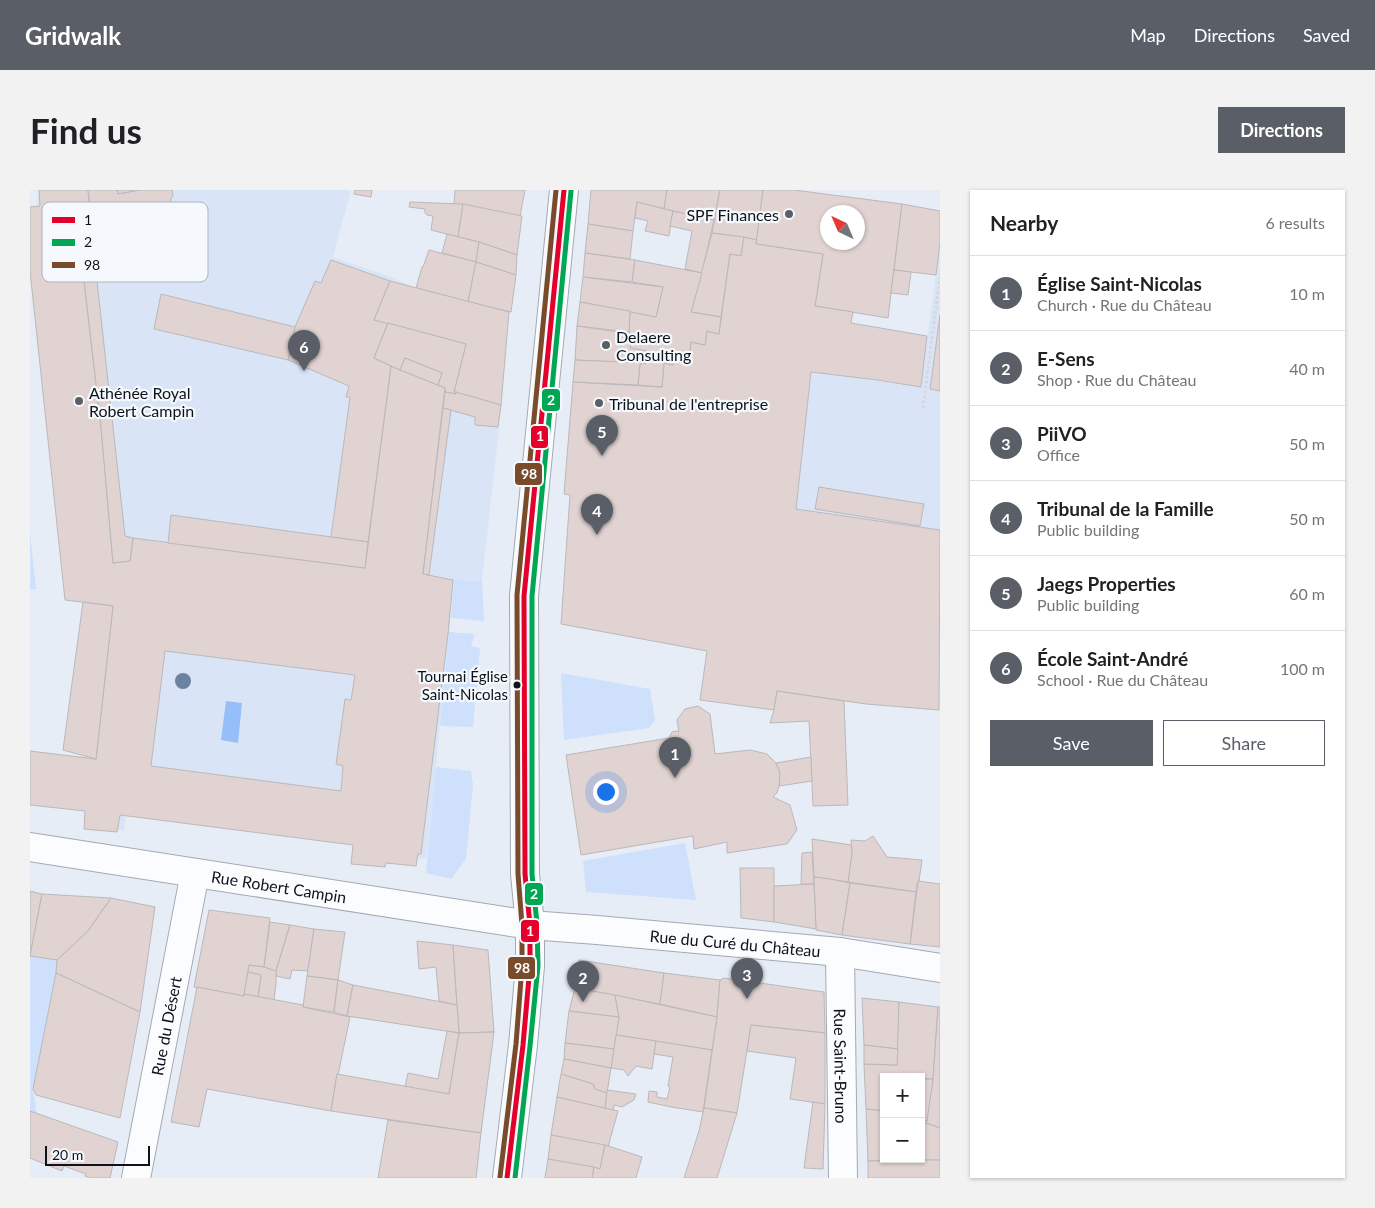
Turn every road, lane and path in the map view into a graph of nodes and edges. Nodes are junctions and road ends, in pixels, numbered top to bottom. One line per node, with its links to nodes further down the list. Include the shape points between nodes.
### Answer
1 (564, 190): 6 (street, via 524,596 525,874)
2 (940, 277): 3 (path)
3 (923, 408)
4 (30, 847): 5 (street, Rue Robert Campin)
5 (195, 873): 6 (street, Rue Robert Campin); 9 (street, Rue du Désert)
6 (530, 925): 7 (street, Rue du Curé du Château); 10 (street, via 530,976)
7 (840, 952): 8 (street, Rue du Curé du Château); 11 (street, Rue Saint-Bruno)
8 (940, 968)
9 (136, 1178)
10 (507, 1178)
11 (844, 1178)

